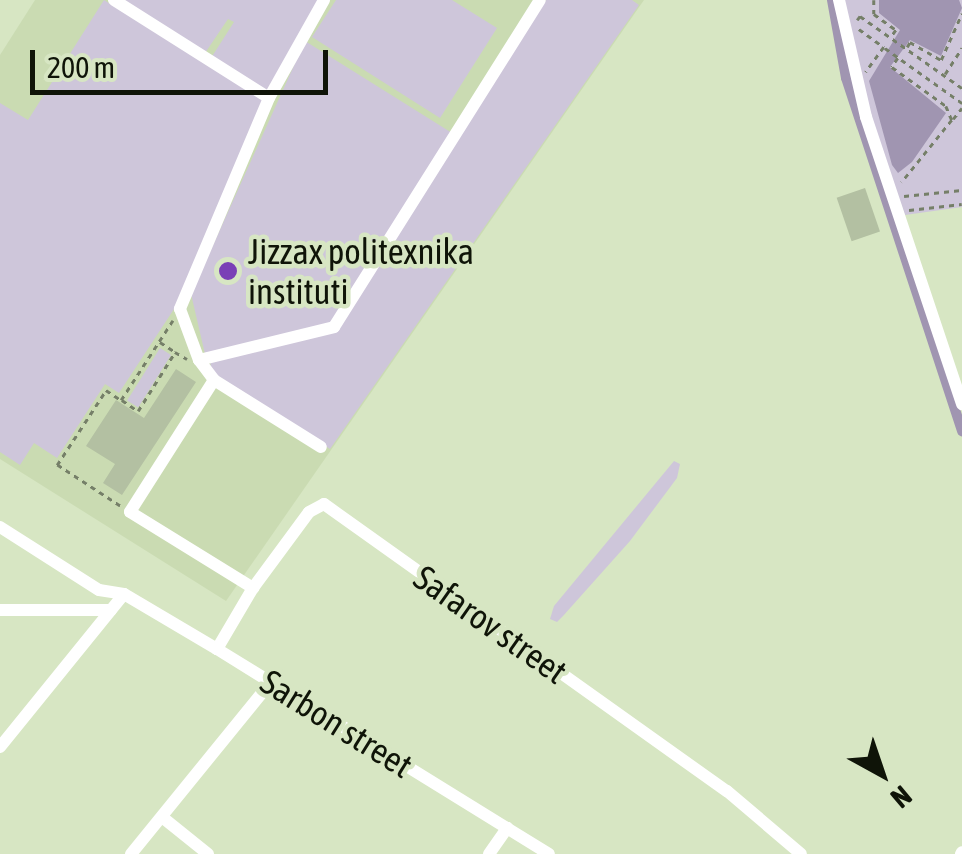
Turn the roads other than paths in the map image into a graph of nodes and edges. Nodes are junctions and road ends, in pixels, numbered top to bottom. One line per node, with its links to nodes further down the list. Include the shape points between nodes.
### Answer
1 (114, 0): 5 (street)
2 (324, 0): 5 (street)
3 (540, 0): 6 (street, via 334,327)
4 (839, 0): 8 (street, via 866,117)
5 (269, 98): 6 (street, via 180,309)
6 (199, 360): 7 (street)
7 (214, 380): 9 (street); 11 (street, via 130,512)
8 (962, 404)
9 (321, 446)
10 (0, 527): 12 (street, Sarbon street, via 99,590)
11 (253, 588): 15 (street, Safarov street); 24 (street, Safarov street, via 310,512 324,504 728,791)
12 (124, 594): 14 (street); 15 (street, Sarbon street)
13 (0, 610): 14 (street)
14 (111, 610): 17 (street)
15 (217, 649): 16 (street, Sarbon street)
16 (271, 682): 18 (street); 19 (street, Sarbon street)
17 (0, 747)
18 (162, 816): 20 (street); 21 (street)
19 (507, 828): 22 (street); 23 (street, Sarbon street)
20 (132, 854)
21 (208, 854)
22 (489, 854)
23 (548, 854)
24 (802, 854)

